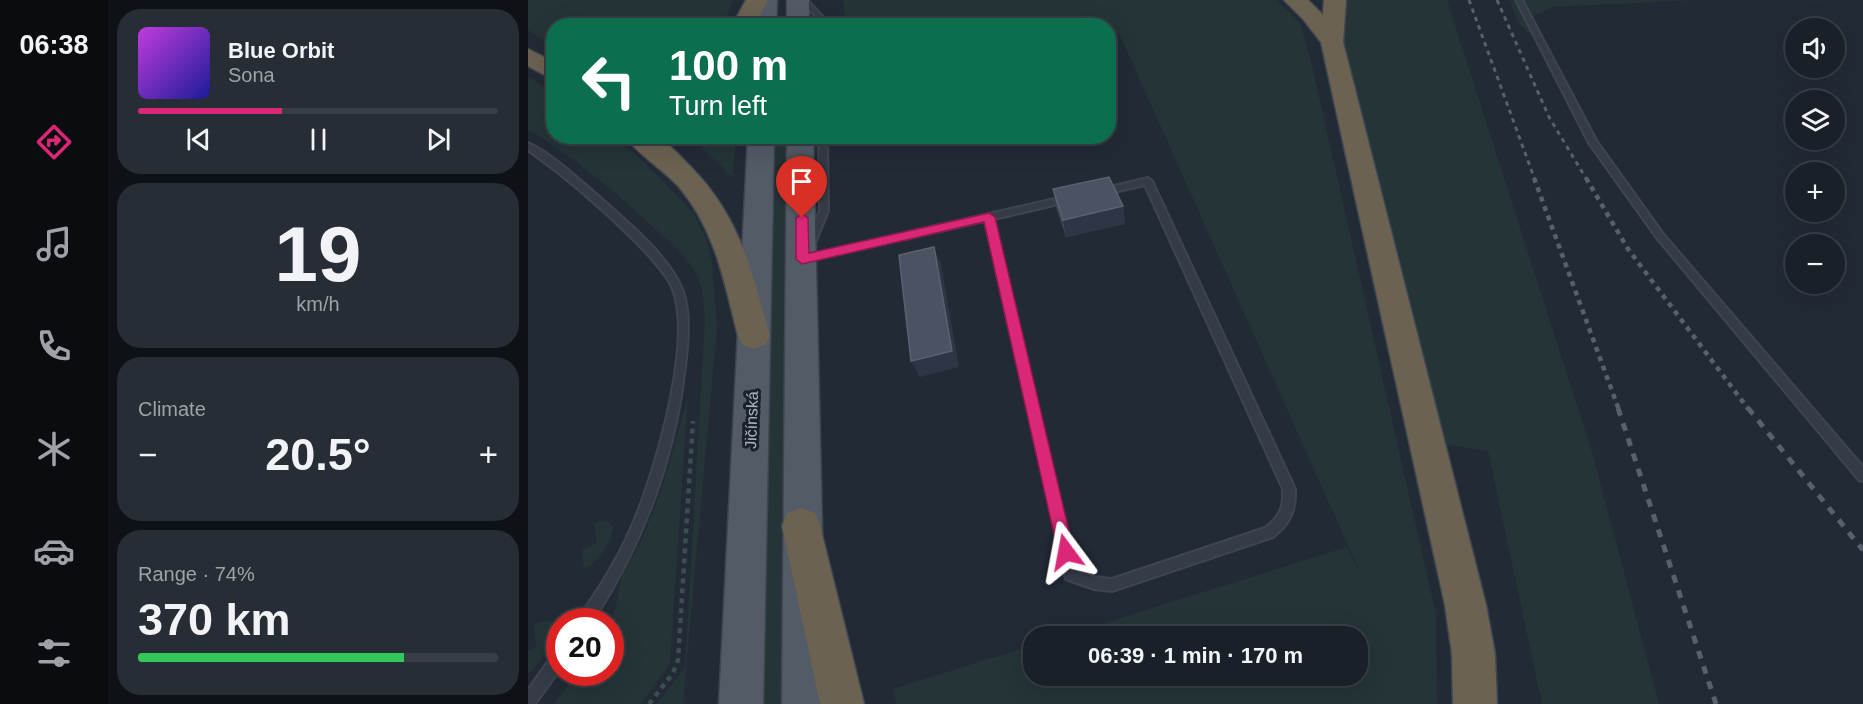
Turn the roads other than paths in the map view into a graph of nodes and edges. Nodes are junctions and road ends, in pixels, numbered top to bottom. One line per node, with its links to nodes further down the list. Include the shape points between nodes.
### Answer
1 (757, 0): 8 (highway)
2 (766, 0): 9 (main road)
3 (798, 0): 10 (main road)
4 (803, 0): 11 (lane)
5 (1295, 0): 12 (highway)
6 (1335, 0): 12 (highway)
7 (1519, 0): 23 (lane, via 1593,143 1653,227)
8 (747, 18)
9 (765, 18)
10 (798, 18)
11 (821, 18)
12 (1332, 42): 31 (highway, via 1429,442 1470,635)
13 (528, 56): 14 (highway)
14 (546, 68)
15 (649, 144): 22 (highway, via 700,192 725,234)
16 (761, 144): 22 (main road, Jičínská)
17 (800, 144): 21 (main road)
18 (823, 144): 21 (lane, via 824,212)
19 (528, 146): 25 (lane, via 652,253 674,283 681,306 678,400 654,491 619,565)
20 (989, 217): 20 (lane, via 1148,181 1289,489 1291,506 1284,521 1269,533 1112,585 1071,575); 21 (lane)
21 (802, 259): 24 (main road)
22 (753, 336): 28 (main road, Jičínská)
23 (1863, 476)
24 (801, 526): 29 (main road); 30 (highway)
25 (593, 608)
26 (546, 677): 27 (lane)
27 (528, 702)
28 (741, 704)
29 (804, 704)
30 (842, 704)
31 (1475, 704)

